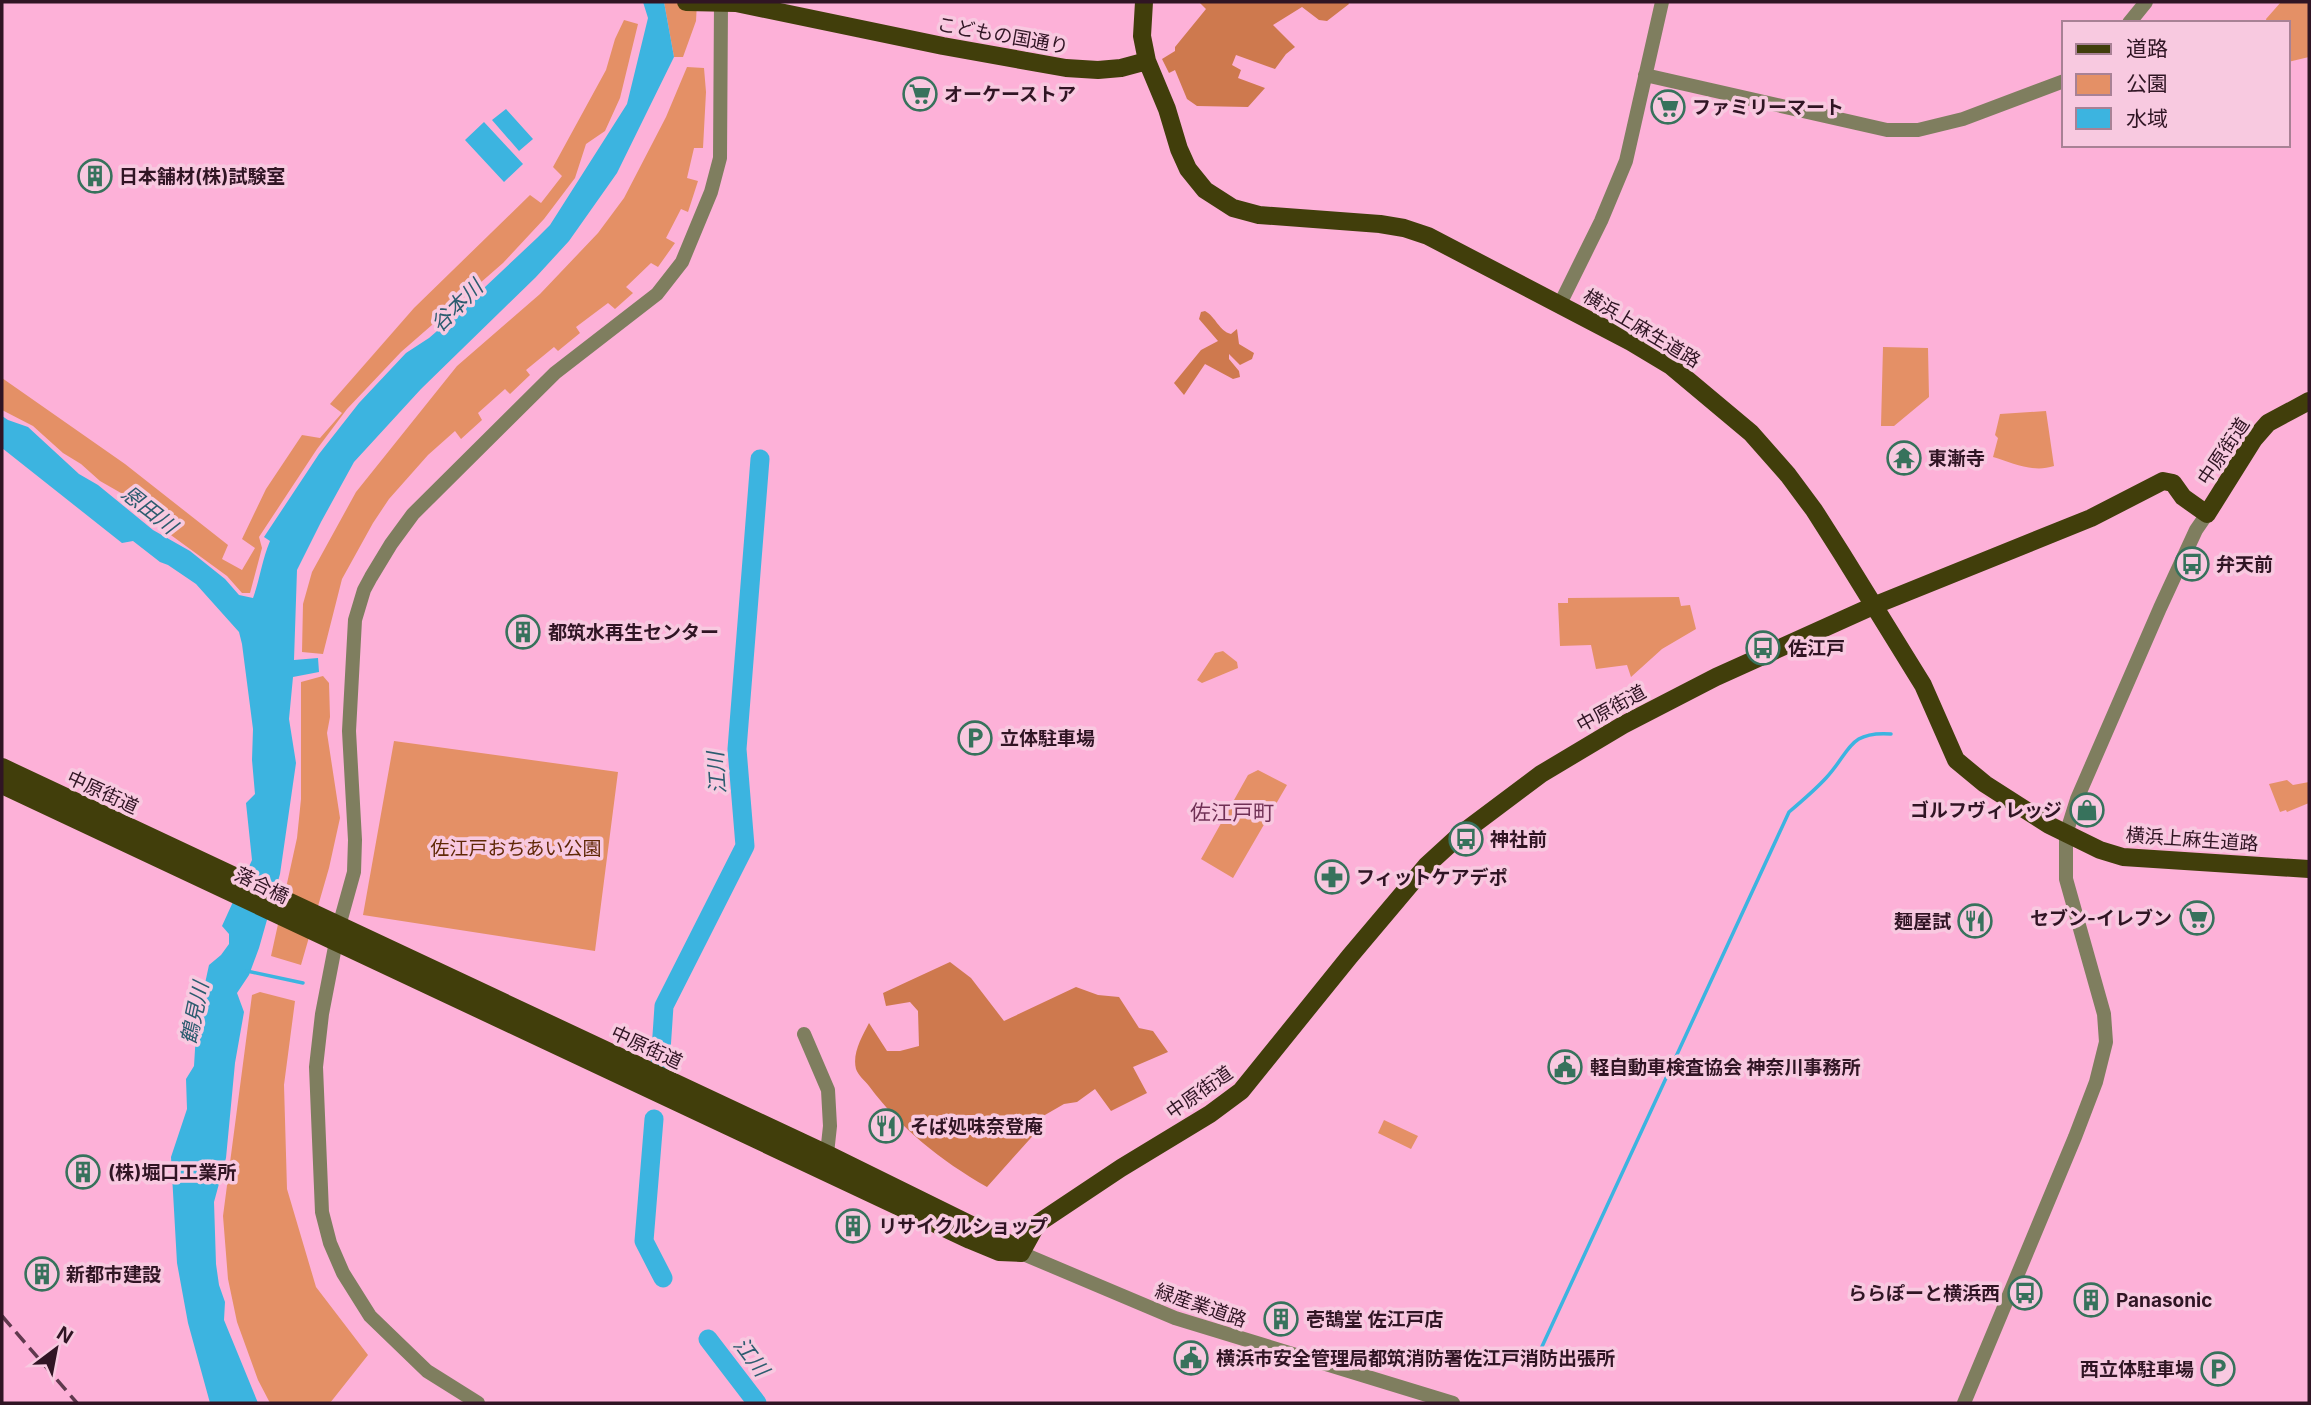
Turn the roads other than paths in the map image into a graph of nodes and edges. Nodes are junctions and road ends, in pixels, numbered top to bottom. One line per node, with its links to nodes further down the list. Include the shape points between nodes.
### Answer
1 (686, 2): 5 (main road, こどもの国通り)
2 (1143, 2): 8 (main road, 横浜上麻生道路)
3 (1662, 2): 9 (street)
4 (2146, 2): 7 (street)
5 (712, 3): 6 (main road, こどもの国通り)
6 (721, 3): 8 (main road, こどもの国通り, via 778,10 1029,64 1098,70); 20 (street, via 720,158 711,192 679,267 657,294 555,373 436,488 401,529 364,590 355,620 351,669 354,872)
7 (2131, 21)
8 (1147, 61): 11 (main road, 横浜上麻生道路, via 1188,169 1205,190 1233,208 1259,215 1404,228 1462,252)
9 (1645, 75): 10 (street, via 1887,130 1918,130 1963,119); 11 (street, via 1626,161)
10 (2062, 81)
11 (1560, 304): 14 (main road, 横浜上麻生道路, via 1671,366 1751,433 1814,510)
12 (2309, 401): 13 (main road, 中原街道, via 2268,423)
13 (2207, 514): 14 (main road, 中原街道, via 2183,497 2173,483 2163,481 2055,533); 17 (street, via 2160,608)
14 (1873, 606): 17 (main road, 横浜上麻生道路, via 1923,685 1956,760 1985,784); 23 (main road, 中原街道, via 1635,718 1541,774 1482,818 1419,874 1241,1091 1037,1224)
15 (2, 767): 18 (main road, 中原街道)
16 (2, 785): 18 (main road, 中原街道)
17 (2066, 834): 19 (main road, 横浜上麻生道路, via 2123,857); 26 (street, via 2066,879 2104,1014 2106,1042 2075,1137)
18 (184, 862): 20 (main road, 落合橋)
19 (2309, 869)
20 (332, 932): 22 (main road, 中原街道); 24 (street, via 316,1068 325,1227 342,1273 370,1316 427,1371)
21 (804, 1034): 22 (street, via 828,1090)
22 (826, 1163): 23 (main road, 中原街道, via 999,1252)
23 (1021, 1253): 25 (street, 緑産業道路, via 1175,1318)
24 (478, 1403)
25 (1453, 1403)
26 (1964, 1403)

